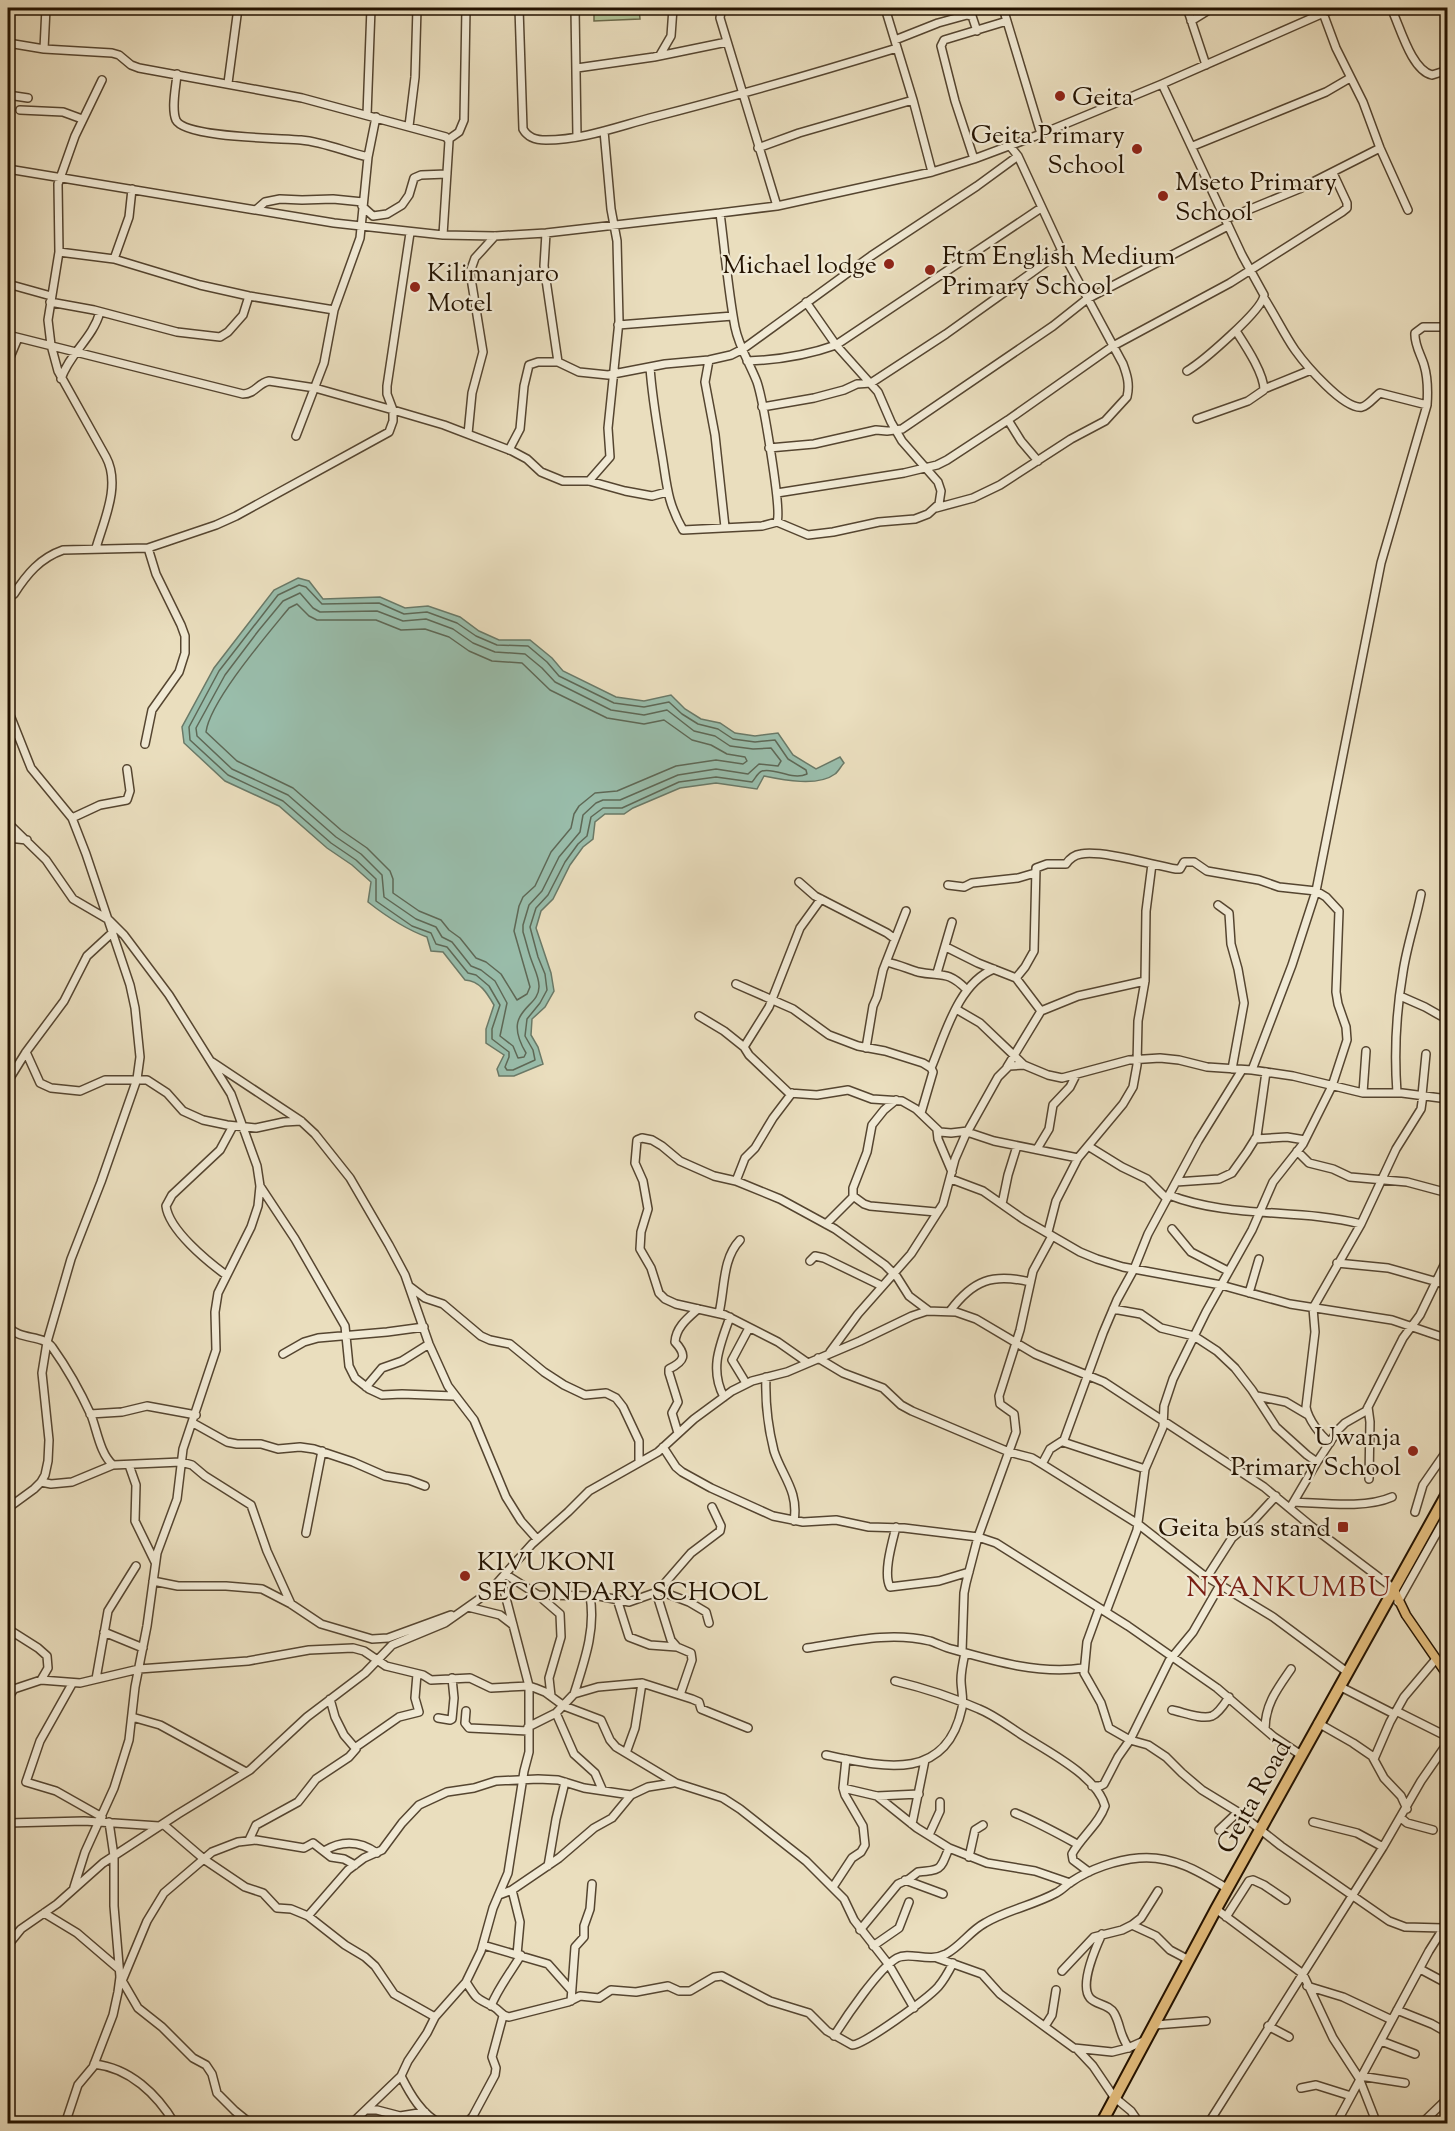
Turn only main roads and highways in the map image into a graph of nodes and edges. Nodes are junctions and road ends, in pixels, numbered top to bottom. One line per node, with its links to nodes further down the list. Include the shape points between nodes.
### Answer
1 (1448, 1492): 2 (highway, Geita Road)
2 (1393, 1588): 3 (main road, via 1398,1602); 4 (highway, Geita Road)
3 (1448, 1676)
4 (1101, 2124)

